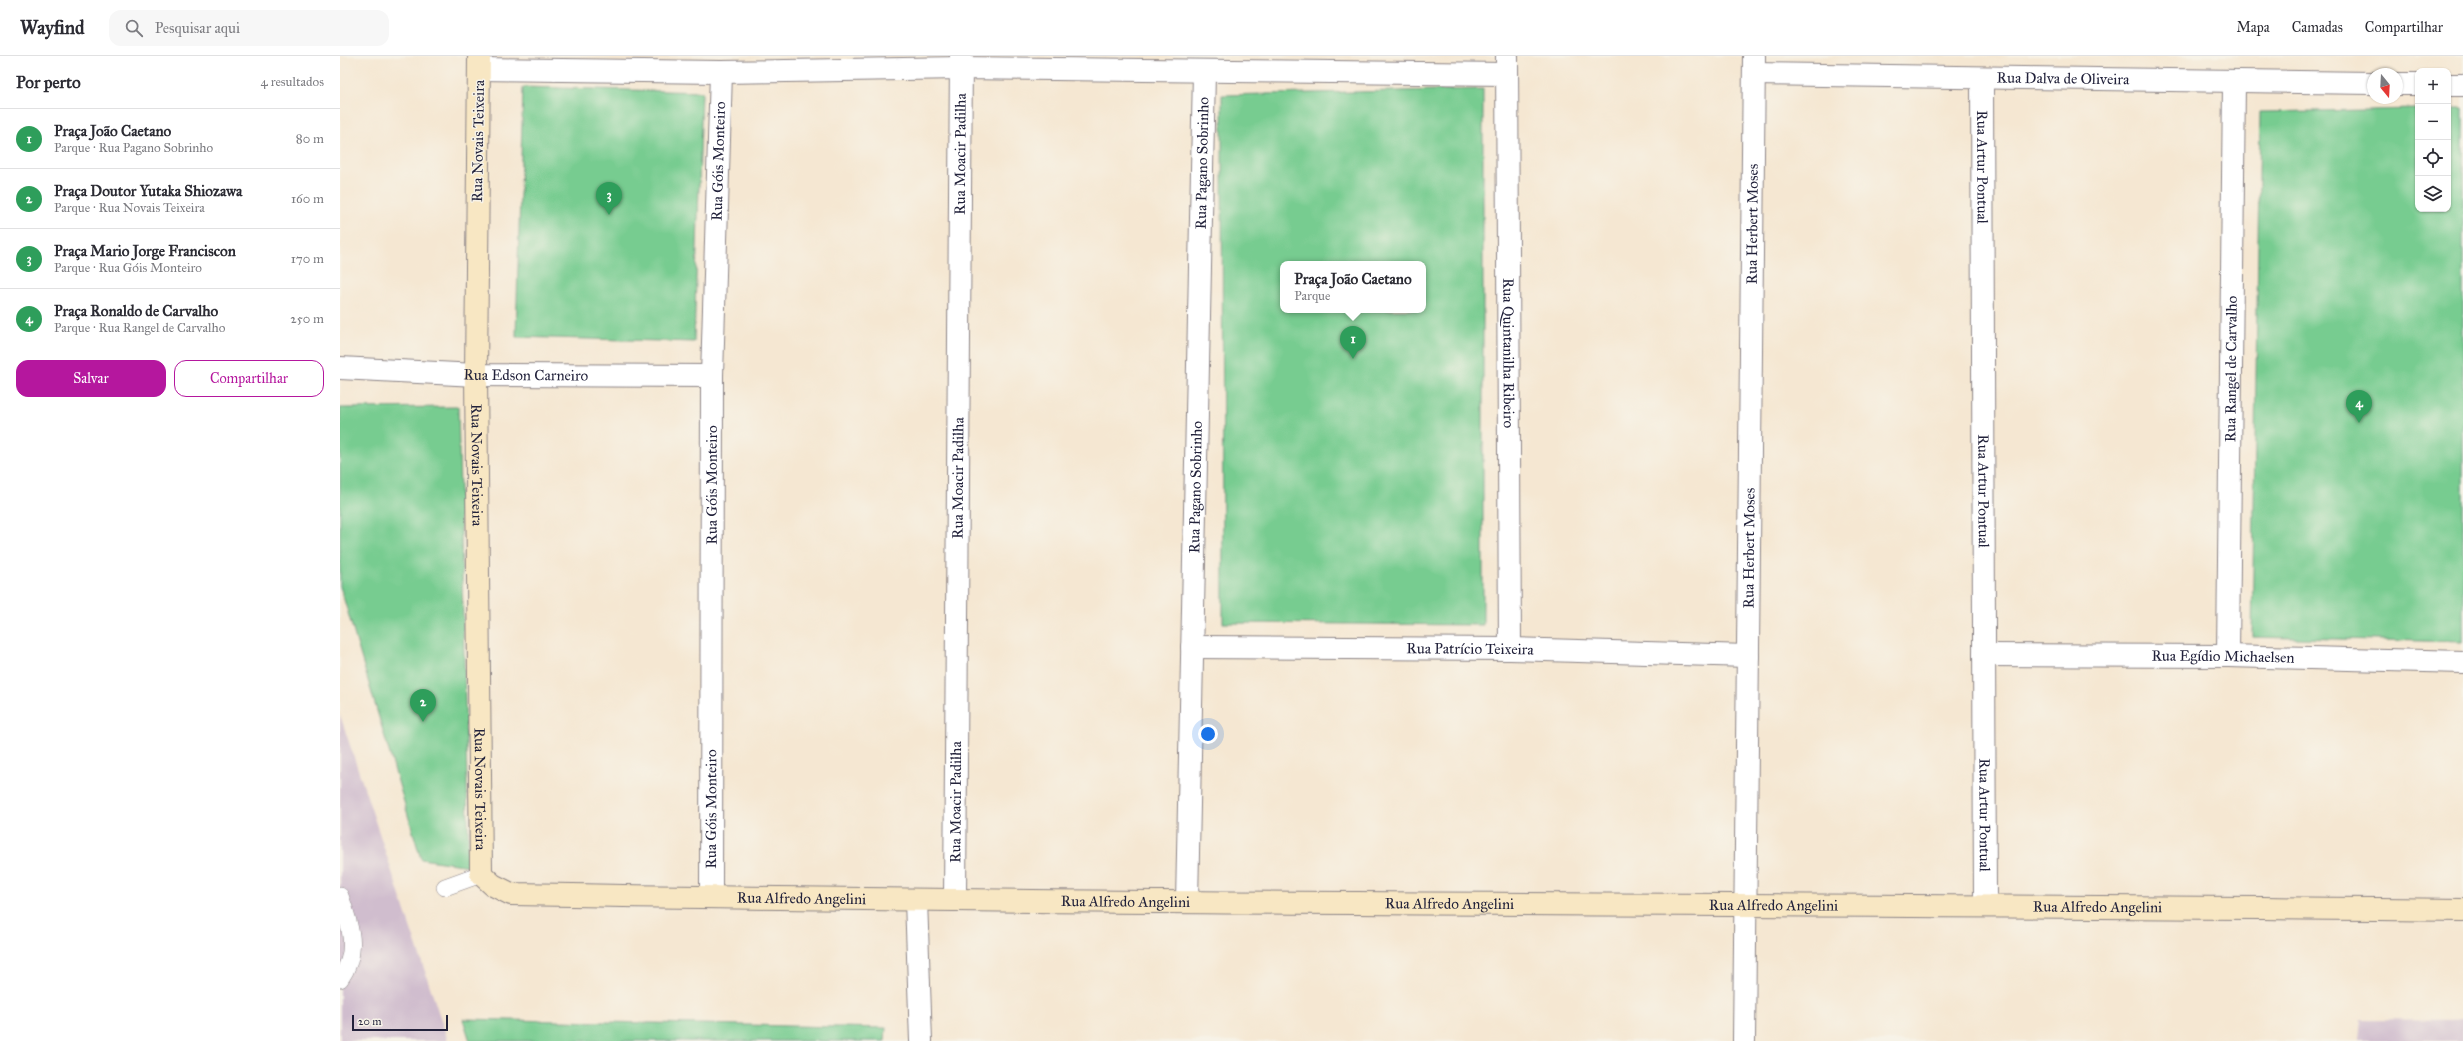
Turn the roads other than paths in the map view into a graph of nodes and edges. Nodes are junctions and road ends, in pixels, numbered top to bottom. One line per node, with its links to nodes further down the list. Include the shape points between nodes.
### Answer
1 (479, 62): 5 (street); 15 (street, Rua Novais Teixeira)
2 (961, 62): 5 (street); 6 (street); 28 (street, Rua Moacir Padilha)
3 (1507, 65): 6 (street); 18 (street, Rua Quintanilha Ribeiro)
4 (1754, 65): 7 (street, Rua Dalva de Oliveira); 20 (street, Rua Herbert Moses)
5 (721, 72): 16 (street, Rua Góis Monteiro)
6 (1204, 72): 17 (street, Rua Pagano Sobrinho)
7 (1982, 78): 8 (street, Rua Dalva de Oliveira); 19 (street, Rua Artur Pontual)
8 (2234, 82): 9 (street, Rua Dalva de Oliveira); 21 (street, Rua Rangel de Carvalho)
9 (2367, 84)
10 (2403, 84): 11 (street)
11 (2415, 84)
12 (2451, 85): 13 (street)
13 (2463, 85)
14 (340, 368): 15 (street, Rua Edson Carneiro)
15 (476, 375): 16 (street, Rua Edson Carneiro); 23 (street, Rua Novais Teixeira)
16 (712, 376): 26 (street, Rua Góis Monteiro)
17 (1192, 647): 18 (street, Rua Patrício Teixeira); 29 (street, Rua Pagano Sobrinho)
18 (1510, 649): 20 (street, Rua Patrício Teixeira)
19 (1984, 654): 21 (street, Rua Egídio Michaelsen); 30 (street, Rua Artur Pontual)
20 (1748, 656): 31 (street, Rua Herbert Moses)
21 (2228, 656): 22 (street, Rua Egídio Michaelsen)
22 (2463, 662)
23 (481, 874): 24 (lane); 26 (street, Rua Alfredo Angelini, via 493,885 512,894)
24 (445, 887)
25 (340, 896): 33 (lane, via 353,946 348,968)
26 (711, 897): 27 (street, Rua Alfredo Angelini)
27 (916, 900): 28 (street, Rua Alfredo Angelini); 34 (street)
28 (955, 900): 29 (street, Rua Alfredo Angelini)
29 (1187, 902): 31 (street, Rua Alfredo Angelini)
30 (1985, 904): 31 (street, Rua Alfredo Angelini); 32 (street, Rua Alfredo Angelini)
31 (1746, 906): 35 (street, Rua Herbert Moses)
32 (2463, 910)
33 (340, 979)
34 (921, 1041)
35 (1744, 1041)

